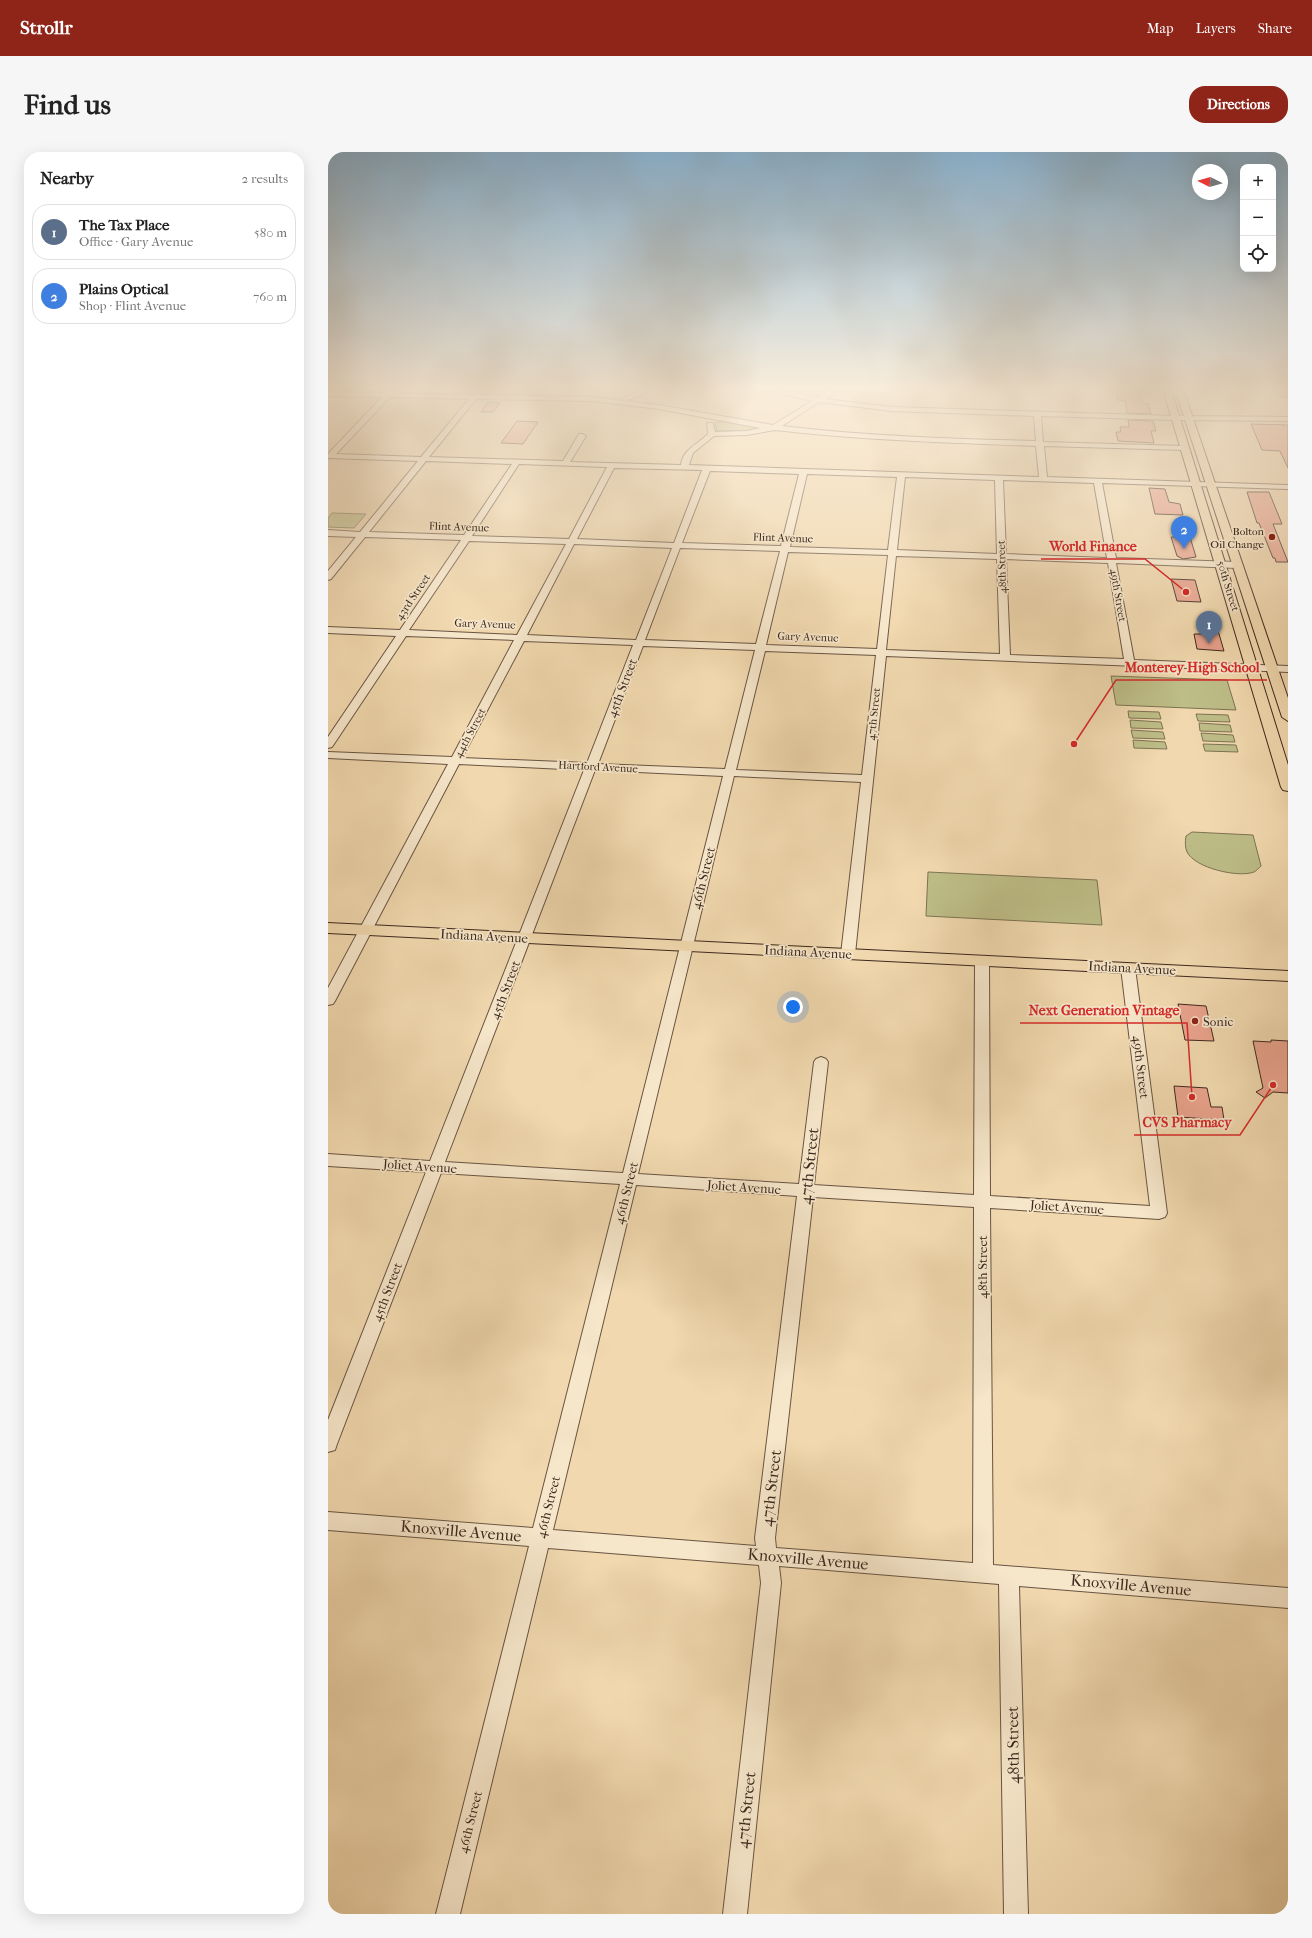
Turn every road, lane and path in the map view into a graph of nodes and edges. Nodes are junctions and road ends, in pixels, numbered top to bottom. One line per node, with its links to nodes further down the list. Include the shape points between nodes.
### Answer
1 (416, 468): 18 (street)
2 (513, 468): 19 (street, 43rd Street)
3 (610, 468): 20 (street, 44th Street)
4 (707, 468): 21 (street, 45th Street)
5 (714, 468): 9 (street)
6 (1042, 468): 12 (street)
7 (1190, 468): 14 (main road, 50th Street)
8 (1205, 468): 15 (main road, 50th Street)
9 (804, 471): 10 (street); 22 (street, 46th Street)
10 (901, 474): 11 (street); 23 (street, 47th Street)
11 (999, 477): 12 (street); 24 (street, 48th Street)
12 (1043, 479): 13 (street)
13 (1098, 481): 14 (street); 25 (street, 49th Street)
14 (1195, 484): 15 (street); 26 (main road, 50th Street)
15 (1210, 484): 16 (street); 27 (main road, 50th Street)
16 (1288, 487)
17 (328, 533): 18 (street, Flint Avenue)
18 (363, 534): 19 (street, Flint Avenue); 28 (street)
19 (466, 538): 20 (street, Flint Avenue); 30 (street, 43rd Street)
20 (571, 542): 21 (street, Flint Avenue); 31 (street, 44th Street)
21 (677, 545): 22 (street, Flint Avenue); 32 (street, 45th Street)
22 (785, 549): 23 (street, Flint Avenue); 33 (street, 46th Street)
23 (892, 553): 24 (street, Flint Avenue); 34 (street, 47th Street)
24 (1001, 557): 25 (street, Flint Avenue); 35 (street, 48th Street)
25 (1112, 561): 26 (street, Flint Avenue); 36 (street, 49th Street)
26 (1221, 564): 27 (street, Flint Avenue); 37 (main road, 50th Street)
27 (1237, 565): 38 (main road, 50th Street)
28 (328, 577)
29 (328, 630): 30 (street, Gary Avenue)
30 (403, 633): 31 (street, Gary Avenue); 41 (street, 43rd Street)
31 (520, 637): 32 (street, Gary Avenue); 43 (street, 44th Street)
32 (640, 642): 33 (street, Gary Avenue); 44 (street, 45th Street)
33 (760, 647): 34 (street, Gary Avenue); 45 (street, 46th Street)
34 (881, 652): 35 (street, Gary Avenue); 46 (street, 47th Street)
35 (1005, 657): 36 (street, Gary Avenue)
36 (1129, 662): 37 (street, Gary Avenue)
37 (1253, 668): 38 (street, Gary Avenue); 47 (main road, 50th Street)
38 (1272, 668): 39 (street, Gary Avenue); 40 (main road, 50th Street)
39 (1288, 669)
40 (1288, 717)
41 (328, 745)
42 (328, 755): 43 (street, Hartford Avenue)
43 (455, 761): 44 (street, Hartford Avenue); 49 (street, 44th Street)
44 (592, 767): 45 (street, Hartford Avenue); 50 (street, 45th Street)
45 (729, 773): 46 (street, Hartford Avenue); 51 (street, 46th Street)
46 (867, 779): 52 (street, 47th Street)
47 (1288, 787)
48 (328, 928): 49 (main road, Indiana Avenue)
49 (365, 930): 50 (main road, Indiana Avenue); 56 (street, 44th Street)
50 (525, 938): 51 (main road, Indiana Avenue); 59 (street, 45th Street)
51 (686, 946): 52 (main road, Indiana Avenue); 60 (street, 46th Street)
52 (848, 954): 53 (main road, Indiana Avenue)
53 (982, 960): 54 (main road, Indiana Avenue); 62 (street, 48th Street)
54 (1128, 968): 55 (main road, Indiana Avenue); 63 (street, 49th Street)
55 (1288, 976)
56 (328, 1001)
57 (821, 1062): 61 (street, 47th Street)
58 (328, 1160): 59 (street, Joliet Avenue)
59 (436, 1167): 60 (street, Joliet Avenue); 64 (street, 45th Street)
60 (629, 1180): 61 (street, Joliet Avenue); 66 (street, 46th Street)
61 (807, 1190): 62 (street, Joliet Avenue); 67 (street, 47th Street, via 765,1538)
62 (982, 1202): 63 (street, Joliet Avenue); 68 (street, 48th Street)
63 (1159, 1213)
64 (328, 1444)
65 (329, 1523): 66 (street, Knoxville Avenue)
66 (540, 1538): 67 (street, Knoxville Avenue); 71 (street, 46th Street)
67 (768, 1556): 68 (street, Knoxville Avenue); 72 (street, 47th Street, via 772,1583)
68 (983, 1573): 69 (street, Knoxville Avenue)
69 (1009, 1576): 70 (street, Knoxville Avenue); 73 (street, 48th Street)
70 (1288, 1598)
71 (448, 1914)
72 (734, 1914)
73 (1016, 1914)

